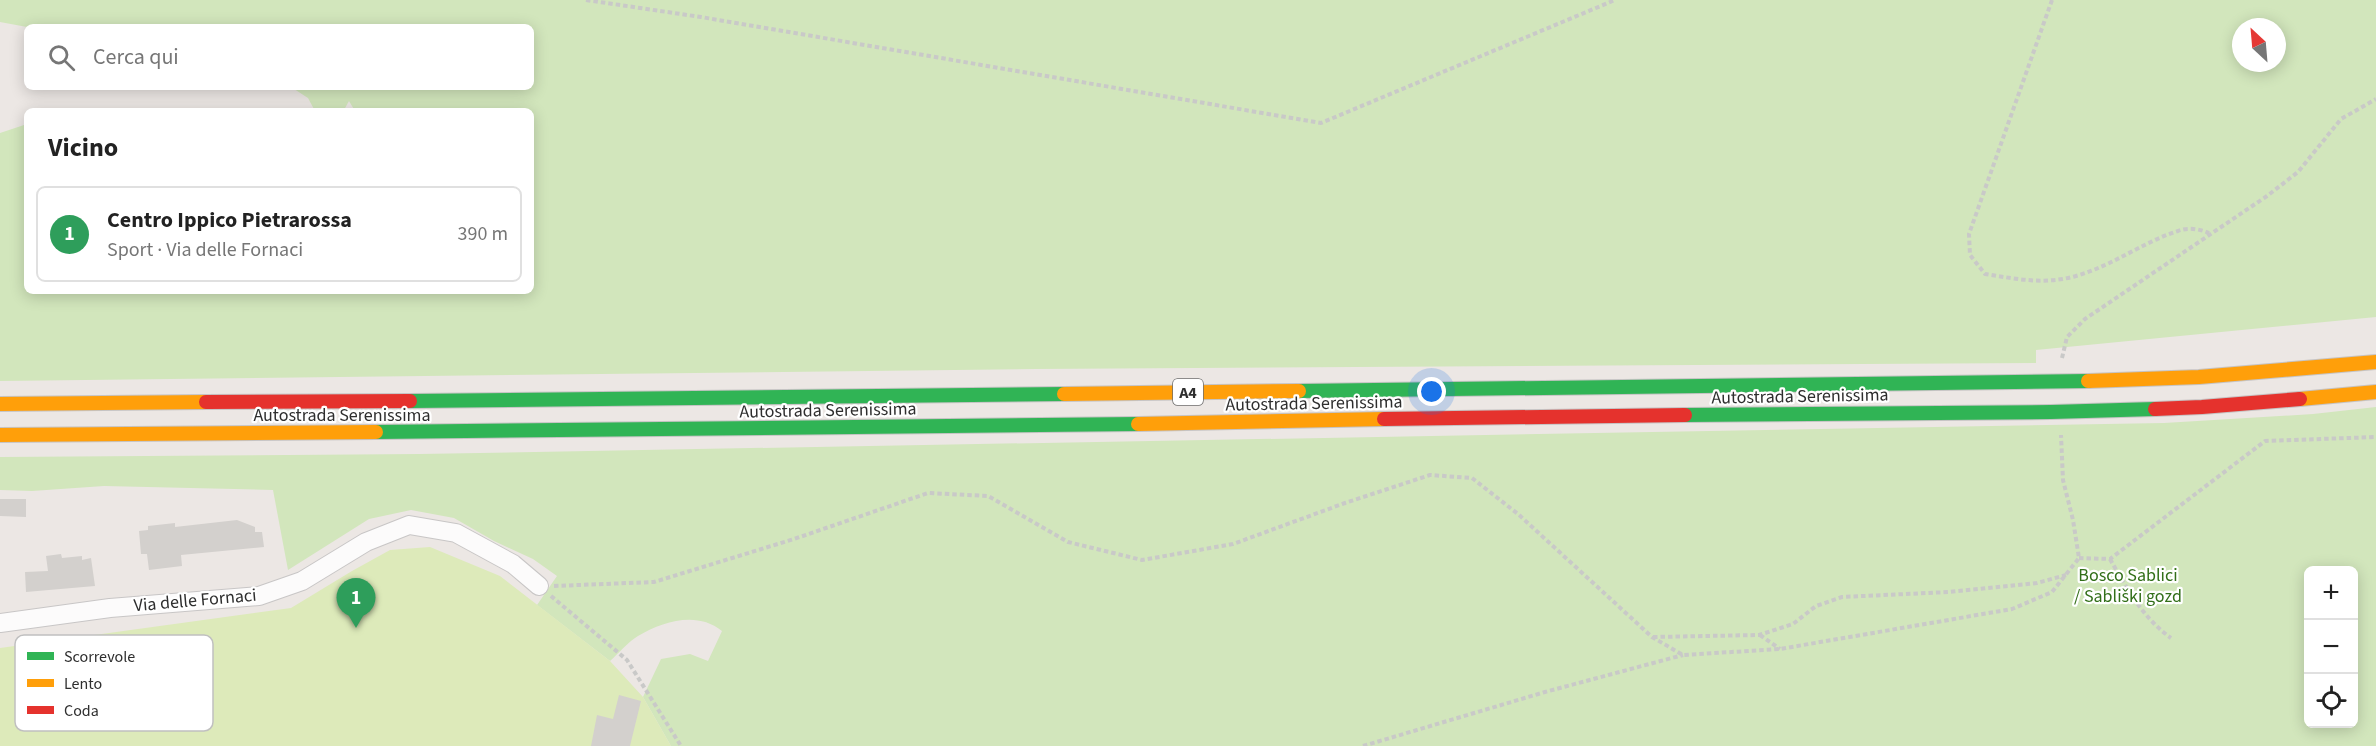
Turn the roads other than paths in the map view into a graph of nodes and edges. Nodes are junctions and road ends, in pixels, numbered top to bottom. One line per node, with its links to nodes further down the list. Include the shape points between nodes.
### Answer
1 (2376, 362): 3 (highway, Autostrada Serenissima / A4, via 2124,381)
2 (2376, 392): 4 (highway, Autostrada Serenissima / A4, via 2202,406 2051,412)
3 (0, 404)
4 (0, 435)
5 (539, 586): 6 (street, Via delle Fornaci, via 513,564 456,533 409,525 366,542 302,581 259,596 110,608)
6 (0, 623)

